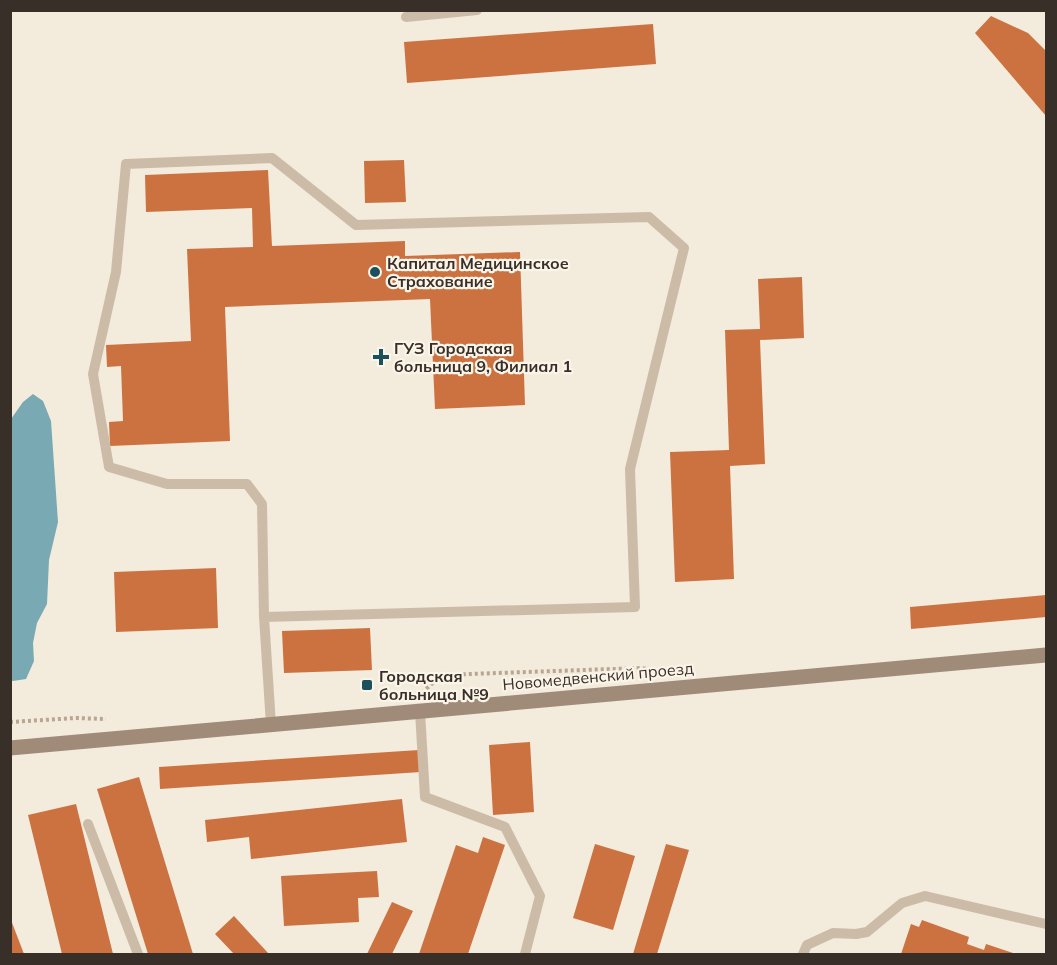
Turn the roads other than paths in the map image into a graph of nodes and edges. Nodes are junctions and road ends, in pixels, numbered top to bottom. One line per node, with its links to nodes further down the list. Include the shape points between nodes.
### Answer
1 (477, 10): 2 (lane)
2 (406, 17)
3 (264, 617): 3 (lane, via 635,607 630,469 684,248 649,217 356,225 272,158 126,164 116,272 93,374 109,468 167,484 247,484 262,504); 6 (lane)
4 (1047, 656): 5 (street, Новомедвенский проезд)
5 (420, 711): 6 (street, Новомедвенский проезд); 11 (lane, via 425,797 505,827 540,896)
6 (271, 725): 7 (street, Новомедвенский проезд)
7 (10, 748)
8 (88, 824): 10 (lane)
9 (1047, 924): 12 (lane, via 925,896 902,903 867,932 833,933 807,945)
10 (138, 954)
11 (525, 954)
12 (803, 954)

